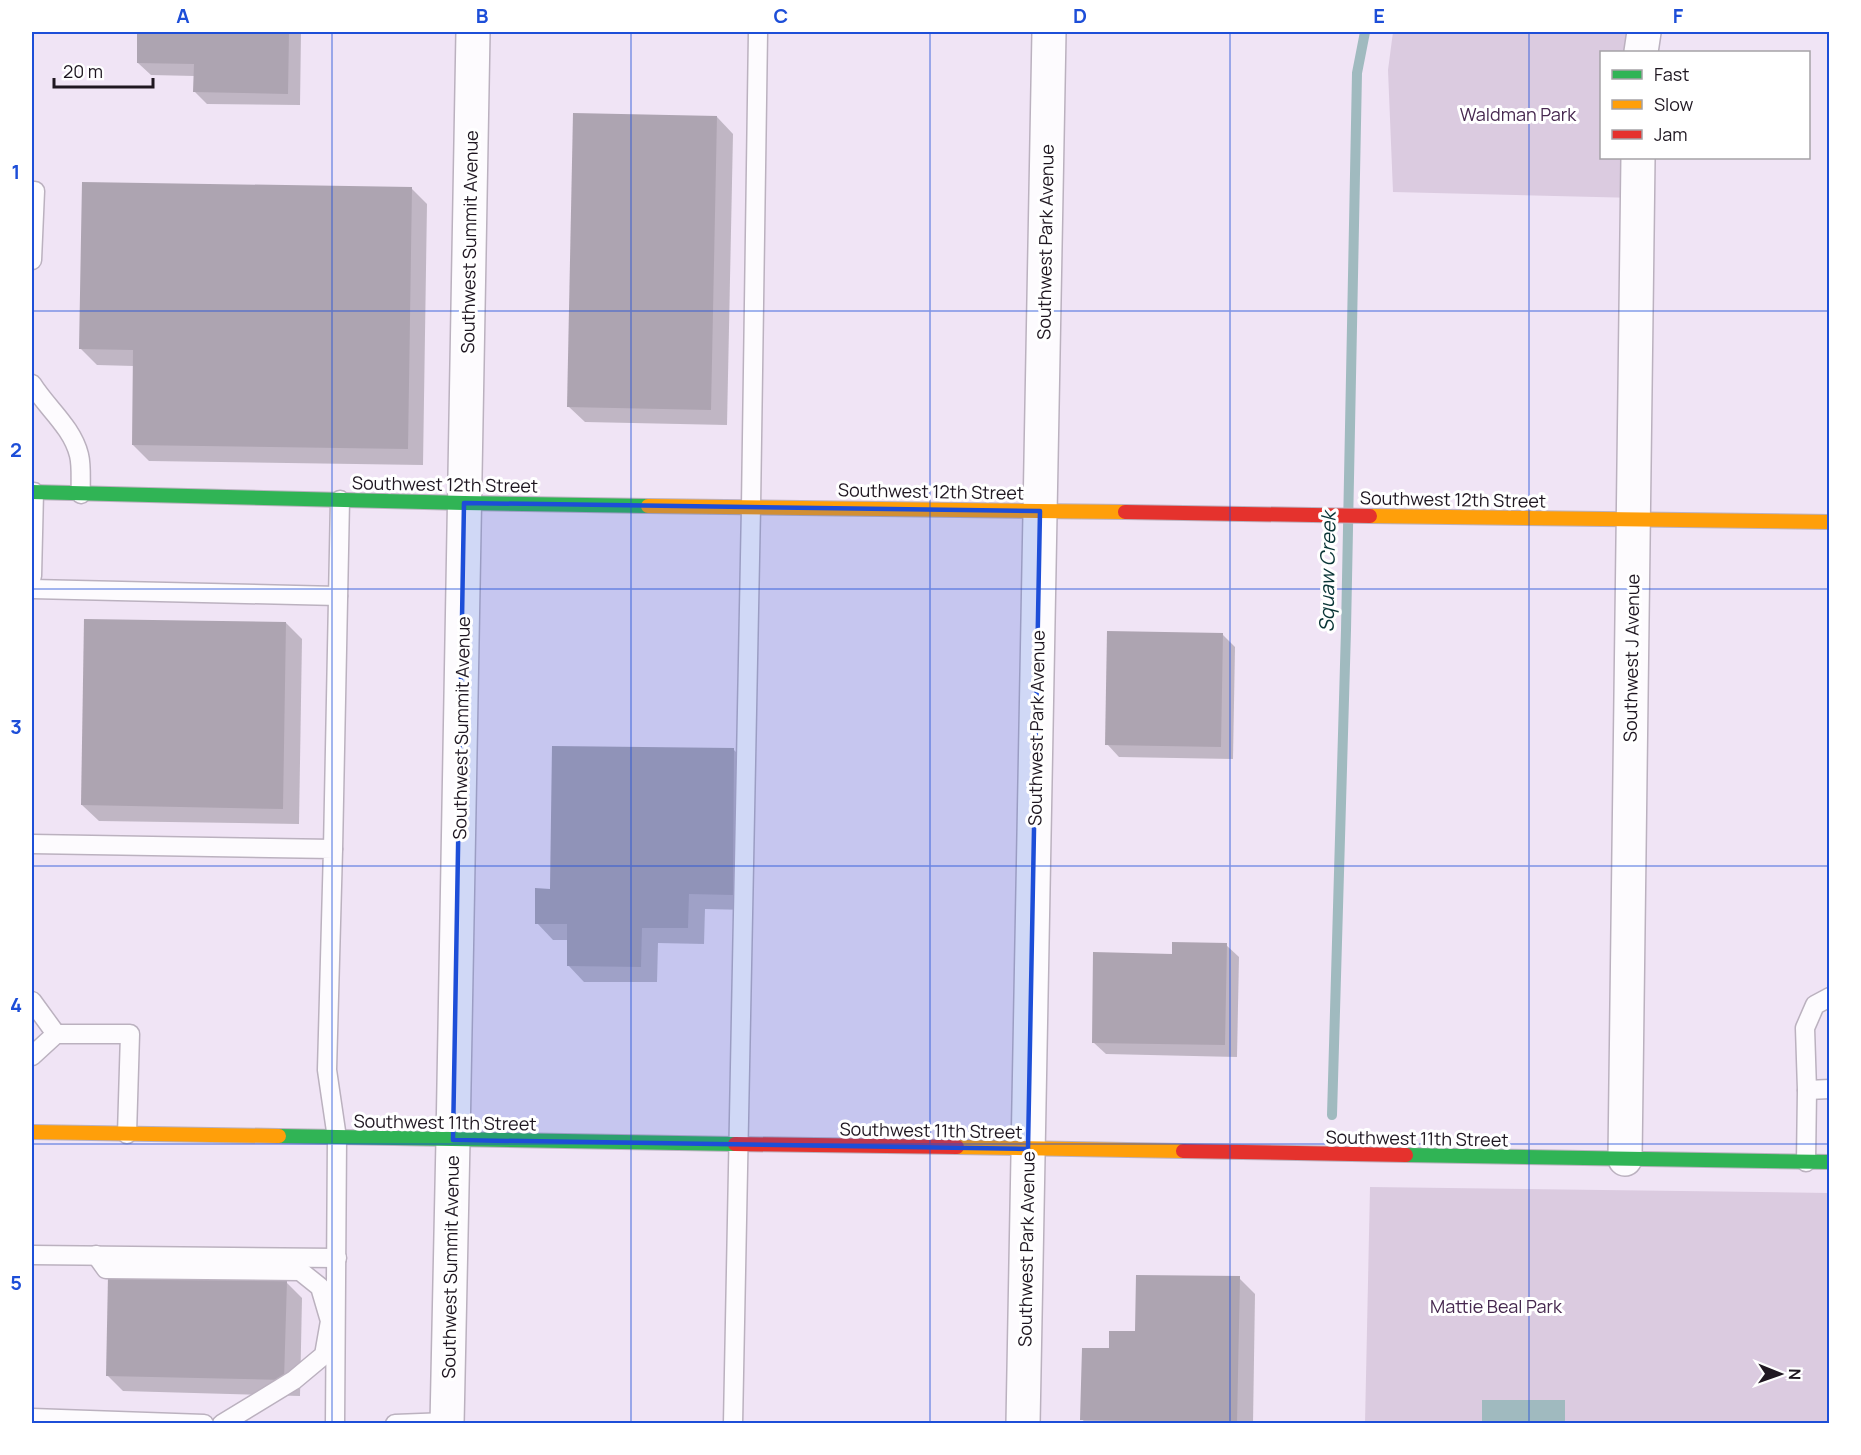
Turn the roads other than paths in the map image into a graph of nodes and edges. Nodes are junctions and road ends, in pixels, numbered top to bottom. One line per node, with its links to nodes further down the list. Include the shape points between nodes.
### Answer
1 (473, 32): 13 (street, Southwest Summit Avenue)
2 (759, 32): 14 (lane)
3 (1049, 32): 15 (street, Southwest Park Avenue)
4 (1644, 32): 5 (street)
5 (1641, 51)
6 (1638, 159): 16 (street, Southwest J Avenue)
7 (32, 191): 8 (lane)
8 (32, 261)
9 (32, 384): 11 (lane, via 68,430 79,456)
10 (33, 492): 11 (street, Southwest 12th Street); 18 (lane)
11 (81, 494): 12 (street, Southwest 12th Street)
12 (340, 500): 13 (street, Southwest 12th Street); 20 (lane)
13 (465, 503): 14 (street, Southwest 12th Street); 32 (street, Southwest Summit Avenue)
14 (751, 507): 15 (street, Southwest 12th Street); 33 (lane)
15 (1040, 511): 16 (street, Southwest 12th Street); 34 (street, Southwest Park Avenue)
16 (1633, 519): 17 (street, Southwest 12th Street); 35 (street, Southwest J Avenue)
17 (1830, 522)
18 (32, 576)
19 (32, 590): 20 (lane)
20 (338, 596): 22 (lane)
21 (32, 844): 22 (lane)
22 (333, 849): 31 (lane, via 327,1070)
23 (1830, 997): 28 (lane, via 1815,1005 1805,1028)
24 (32, 1001): 25 (lane)
25 (56, 1034): 26 (lane); 30 (lane, via 130,1034)
26 (33, 1051)
27 (1830, 1089): 28 (lane)
28 (1807, 1090): 36 (lane)
29 (32, 1132): 30 (street, Southwest 11th Street)
30 (127, 1134): 31 (street, Southwest 11th Street)
31 (337, 1138): 32 (street, Southwest 11th Street); 40 (lane)
32 (453, 1140): 33 (street, Southwest 11th Street); 42 (street, Southwest Summit Avenue)
33 (739, 1144): 34 (street, Southwest 11th Street); 47 (lane)
34 (1028, 1149): 35 (street, Southwest 11th Street); 48 (street, Southwest Park Avenue)
35 (1625, 1159): 36 (street, Southwest 11th Street)
36 (1806, 1162): 37 (street, Southwest 11th Street)
37 (1830, 1162)
38 (32, 1255): 39 (lane)
39 (96, 1255): 40 (lane); 44 (lane, via 106,1269 300,1271 320,1287 330,1321 324,1355 294,1380)
40 (337, 1258): 45 (lane)
41 (32, 1418): 43 (lane)
42 (447, 1423): 46 (lane)
43 (204, 1424)
44 (222, 1424)
45 (336, 1424)
46 (395, 1424)
47 (733, 1424)
48 (1023, 1424)

